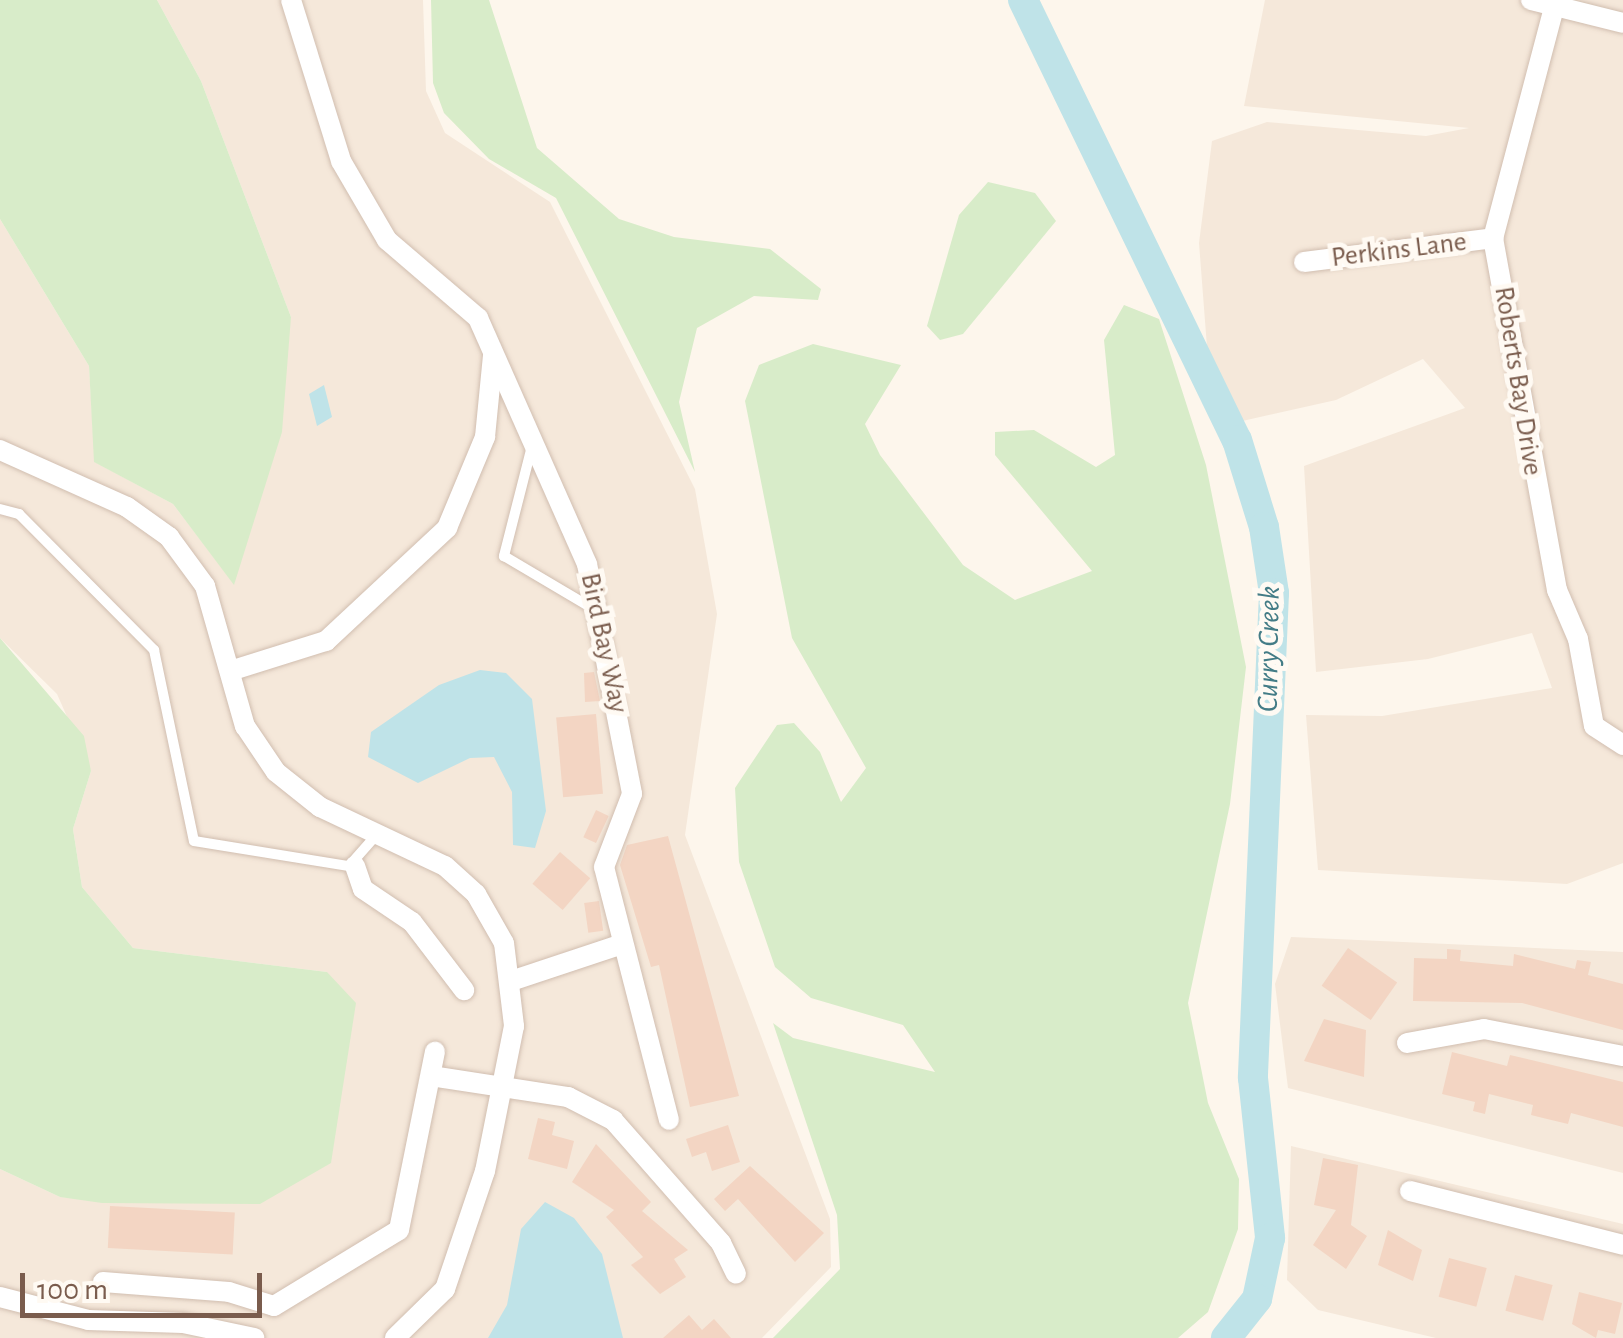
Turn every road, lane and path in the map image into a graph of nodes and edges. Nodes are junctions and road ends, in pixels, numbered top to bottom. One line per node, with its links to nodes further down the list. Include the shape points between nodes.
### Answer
1 (291, 0): 7 (street, Bird Bay Way, via 341,160 379,230 466,302)
2 (1531, 0): 3 (street)
3 (1556, 3): 4 (street); 5 (street, Roberts Bay Drive)
4 (1623, 22)
5 (1493, 238): 6 (street, Perkins Lane); 13 (street, Roberts Bay Drive, via 1557,590 1578,639 1594,726)
6 (1304, 262)
7 (493, 351): 8 (street, Bird Bay Way); 12 (street, via 485,437 447,528 326,641)
8 (535, 441): 11 (street, Bird Bay Way); 11 (lane, via 504,556)
9 (0, 450): 12 (street, via 127,507 169,537 205,586)
10 (0, 509): 15 (lane, via 18,514 154,650 192,838)
11 (603, 614): 16 (street, Bird Bay Way, via 632,794 604,861)
12 (230, 671): 14 (street, via 245,726 276,772 320,806)
13 (1623, 745)
14 (379, 832): 15 (lane); 17 (street, via 467,884 504,943)
15 (355, 866): 18 (street, via 362,889 412,922)
16 (620, 945): 17 (street); 24 (street, Bird Bay Way)
17 (514, 980): 23 (street)
18 (464, 990)
19 (1407, 1043): 21 (street, via 1484,1029)
20 (435, 1052): 22 (street)
21 (1623, 1056)
22 (430, 1076): 23 (street); 29 (street, via 399,1230 274,1306)
23 (505, 1086): 27 (street, via 576,1100 625,1130 721,1244); 33 (street, via 452,1276)
24 (669, 1120)
25 (1410, 1192): 26 (street)
26 (1623, 1245)
27 (736, 1274)
28 (103, 1282): 29 (street)
29 (186, 1289): 31 (street)
30 (0, 1297): 31 (street, via 88,1320)
31 (181, 1330): 32 (street)
32 (254, 1338)
33 (396, 1338)

